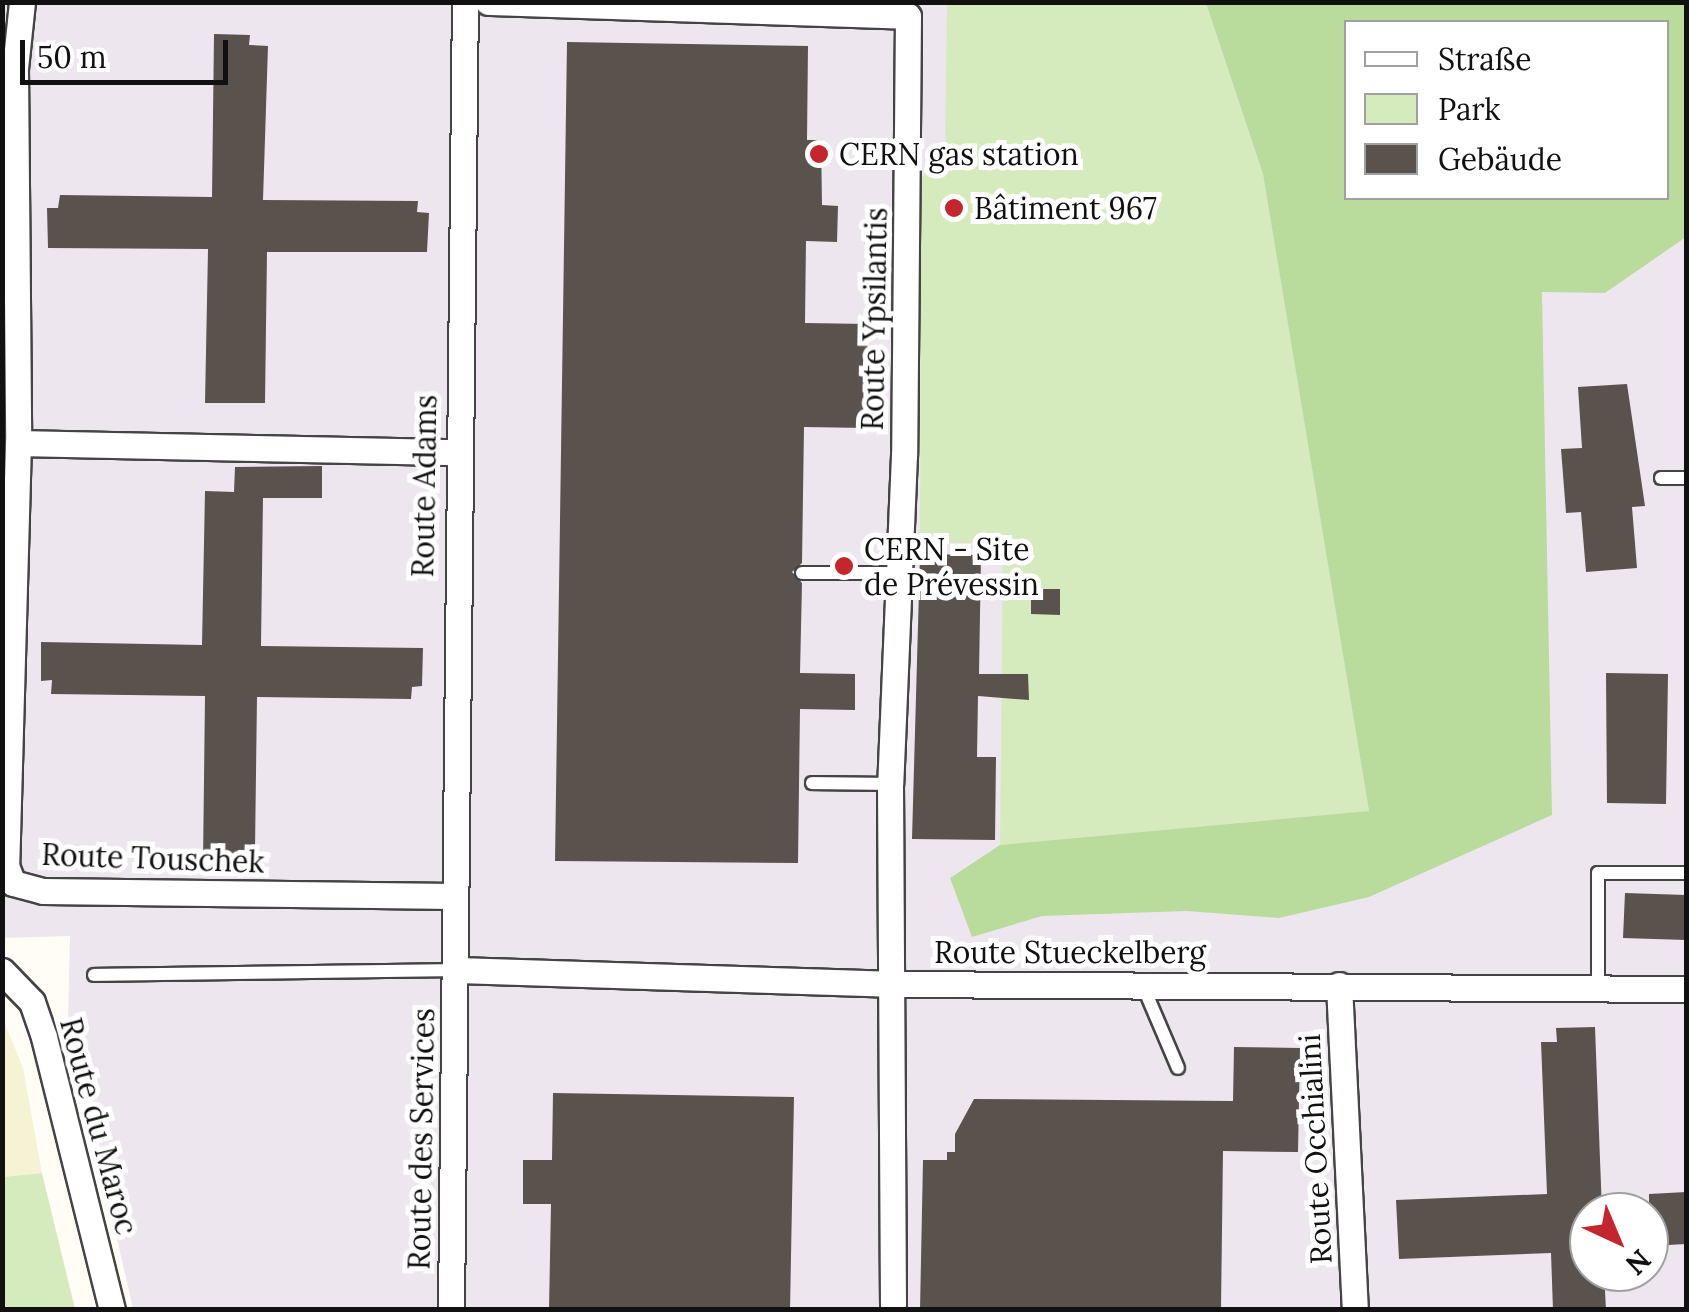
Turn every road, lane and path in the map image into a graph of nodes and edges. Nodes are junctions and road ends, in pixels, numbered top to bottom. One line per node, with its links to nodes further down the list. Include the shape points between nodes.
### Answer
1 (22, 2): 5 (street, Route Touschek, via 15,69)
2 (465, 2): 6 (street, Route Adams)
3 (488, 2): 4 (street, Route Ypsilantis)
4 (909, 9): 10 (street, Route Ypsilantis)
5 (18, 443): 6 (street); 14 (street, Route Touschek, via 6,866 13,883 43,891)
6 (456, 452): 14 (street, Route Adams)
7 (1661, 478): 8 (lane)
8 (1686, 478)
9 (802, 574): 10 (lane)
10 (899, 574): 12 (street, Route Ypsilantis)
11 (812, 783): 12 (lane)
12 (890, 784): 18 (street, Route Ypsilantis)
13 (1685, 873): 21 (lane, via 1598,872)
14 (454, 896): 15 (street, Route Adams)
15 (454, 970): 17 (lane); 18 (street, Route Stueckelberg); 25 (street, Route des Services)
16 (2, 971): 24 (street, Route du Maroc, via 32,1002 44,1038)
17 (94, 975)
18 (892, 984): 19 (street, Route Stueckelberg); 26 (street)
19 (1142, 984): 20 (street, Route Stueckelberg); 23 (lane)
20 (1339, 985): 21 (street, Route Stueckelberg); 27 (street, Route Occhialini)
21 (1598, 990): 22 (street, Route Stueckelberg)
22 (1686, 990)
23 (1178, 1068)
24 (112, 1310)
25 (451, 1310)
26 (893, 1310)
27 (1355, 1310)

